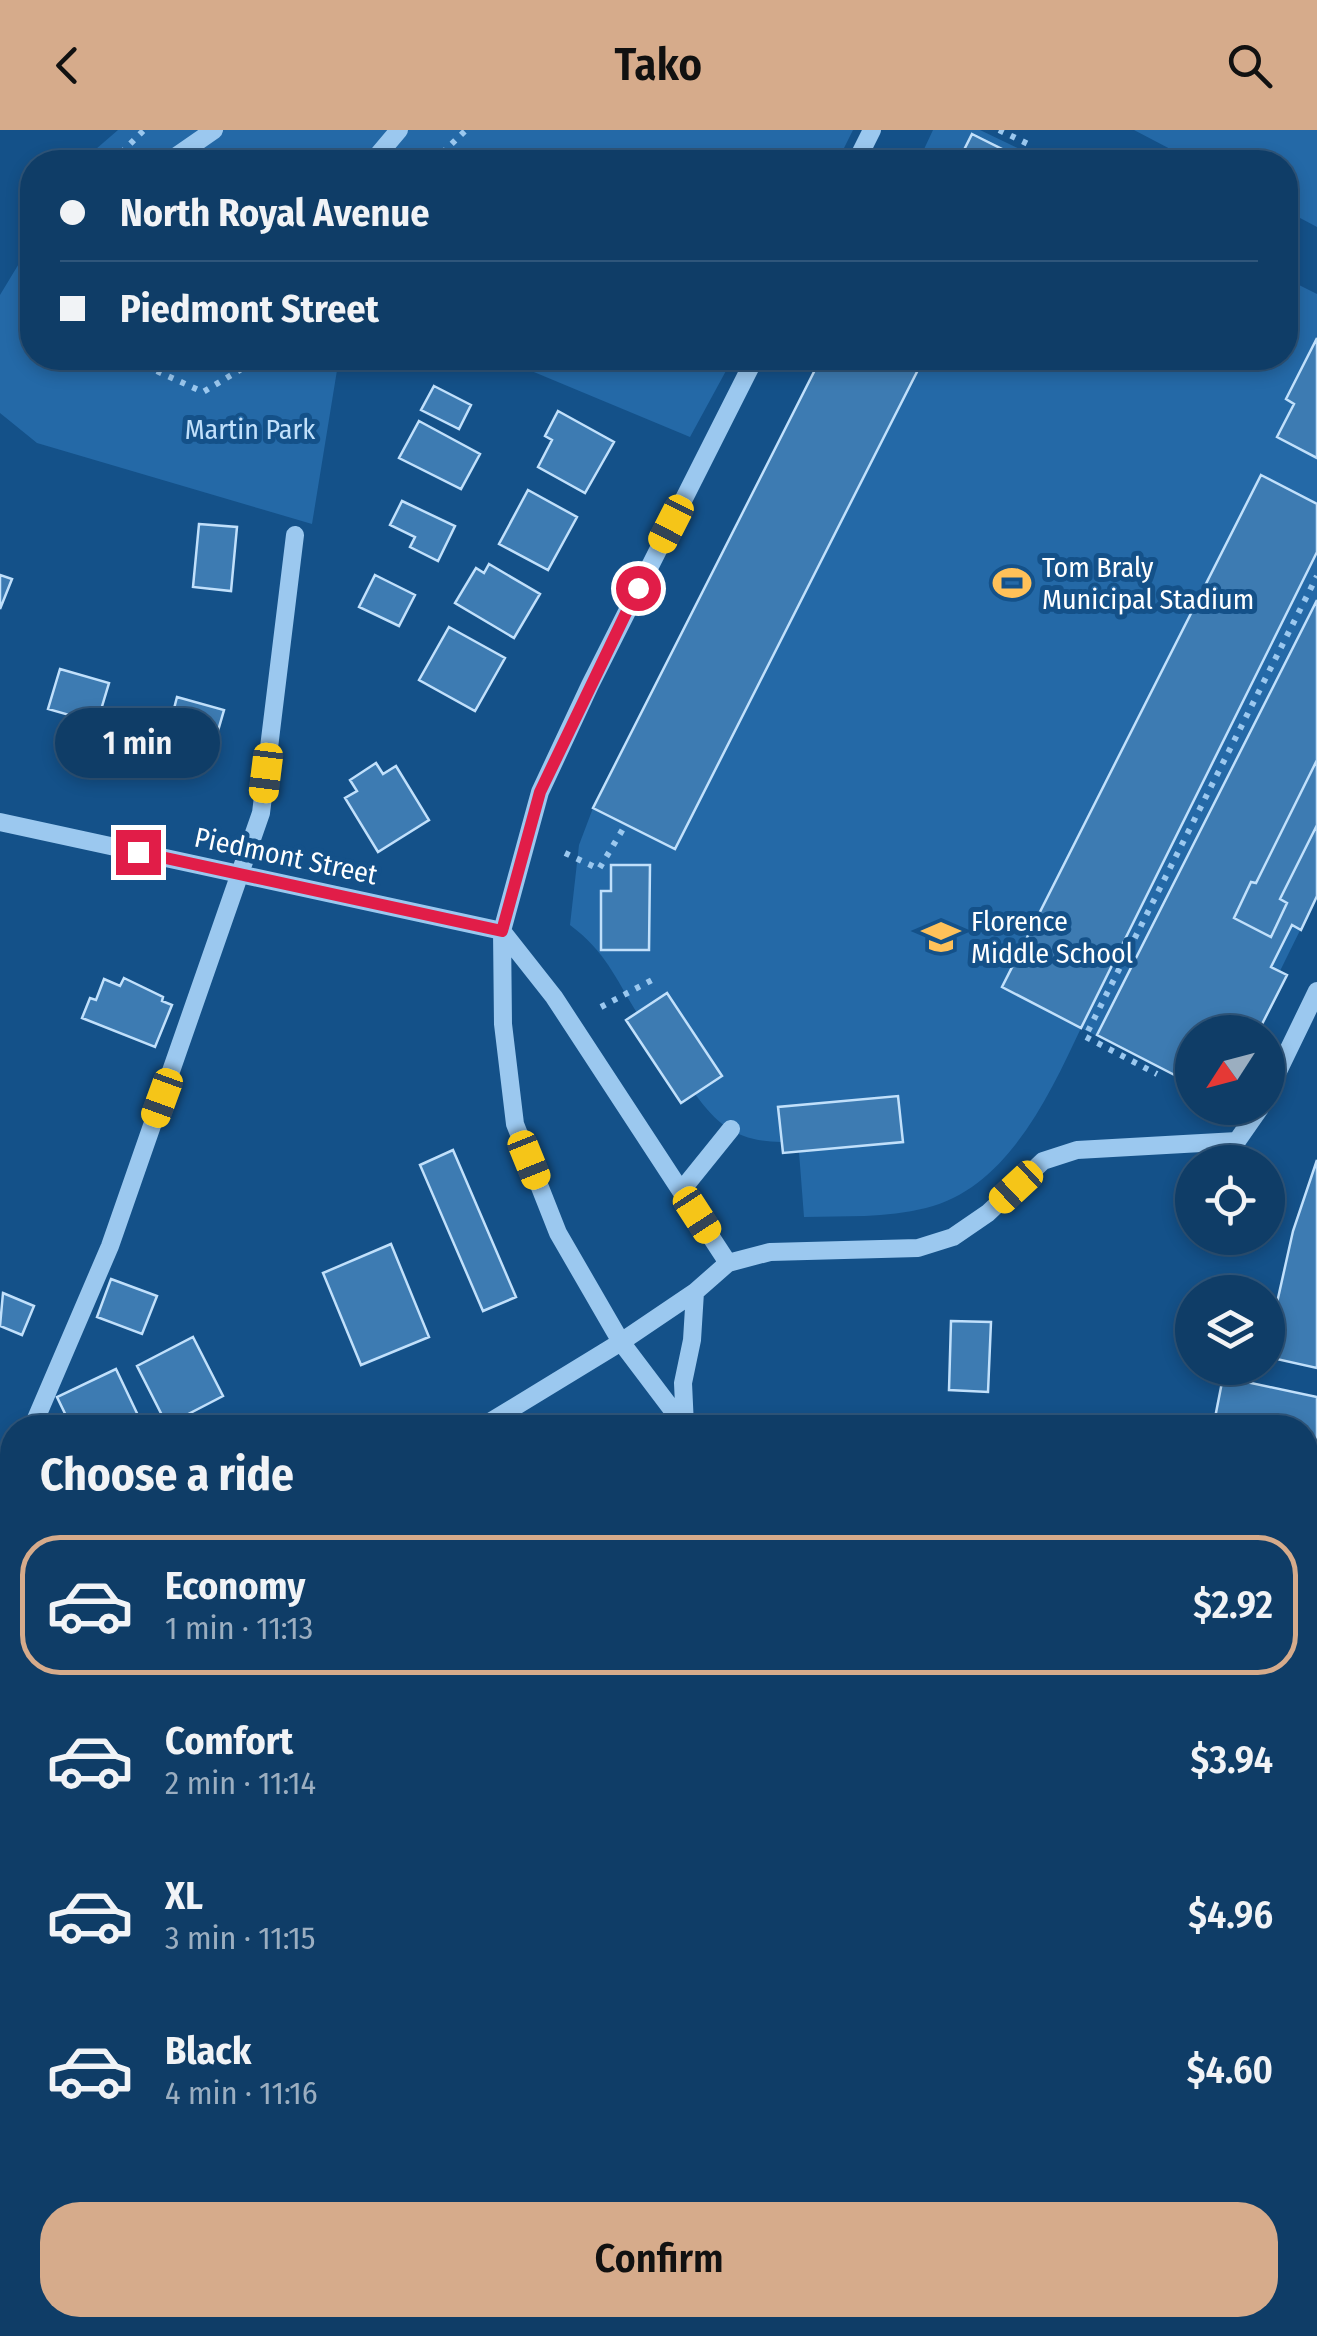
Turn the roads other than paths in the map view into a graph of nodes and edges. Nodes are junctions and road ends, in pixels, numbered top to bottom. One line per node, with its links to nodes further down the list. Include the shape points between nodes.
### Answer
1 (214, 130): 3 (street)
2 (399, 130): 4 (street)
3 (185, 150)
4 (382, 150)
5 (750, 370): 9 (street, via 540,792)
6 (295, 535): 8 (street, via 261,812)
7 (0, 822): 8 (street, Piedmont Street)
8 (242, 875): 9 (street, Piedmont Street); 18 (street, via 110,1246)
9 (502, 931): 14 (street, via 554,997); 17 (street, via 514,1124 558,1233)
10 (1317, 991): 11 (street)
11 (1285, 1057)
12 (1248, 1125): 15 (street, via 1237,1141 1077,1150 1044,1162 953,1238 918,1248 770,1252)
13 (731, 1129): 14 (street)
14 (681, 1191): 15 (street)
15 (728, 1262): 16 (street)
16 (695, 1292): 17 (street); 21 (street)
17 (621, 1342): 19 (street); 20 (street)
18 (38, 1415)
19 (501, 1415)
20 (677, 1415)
21 (685, 1415)

